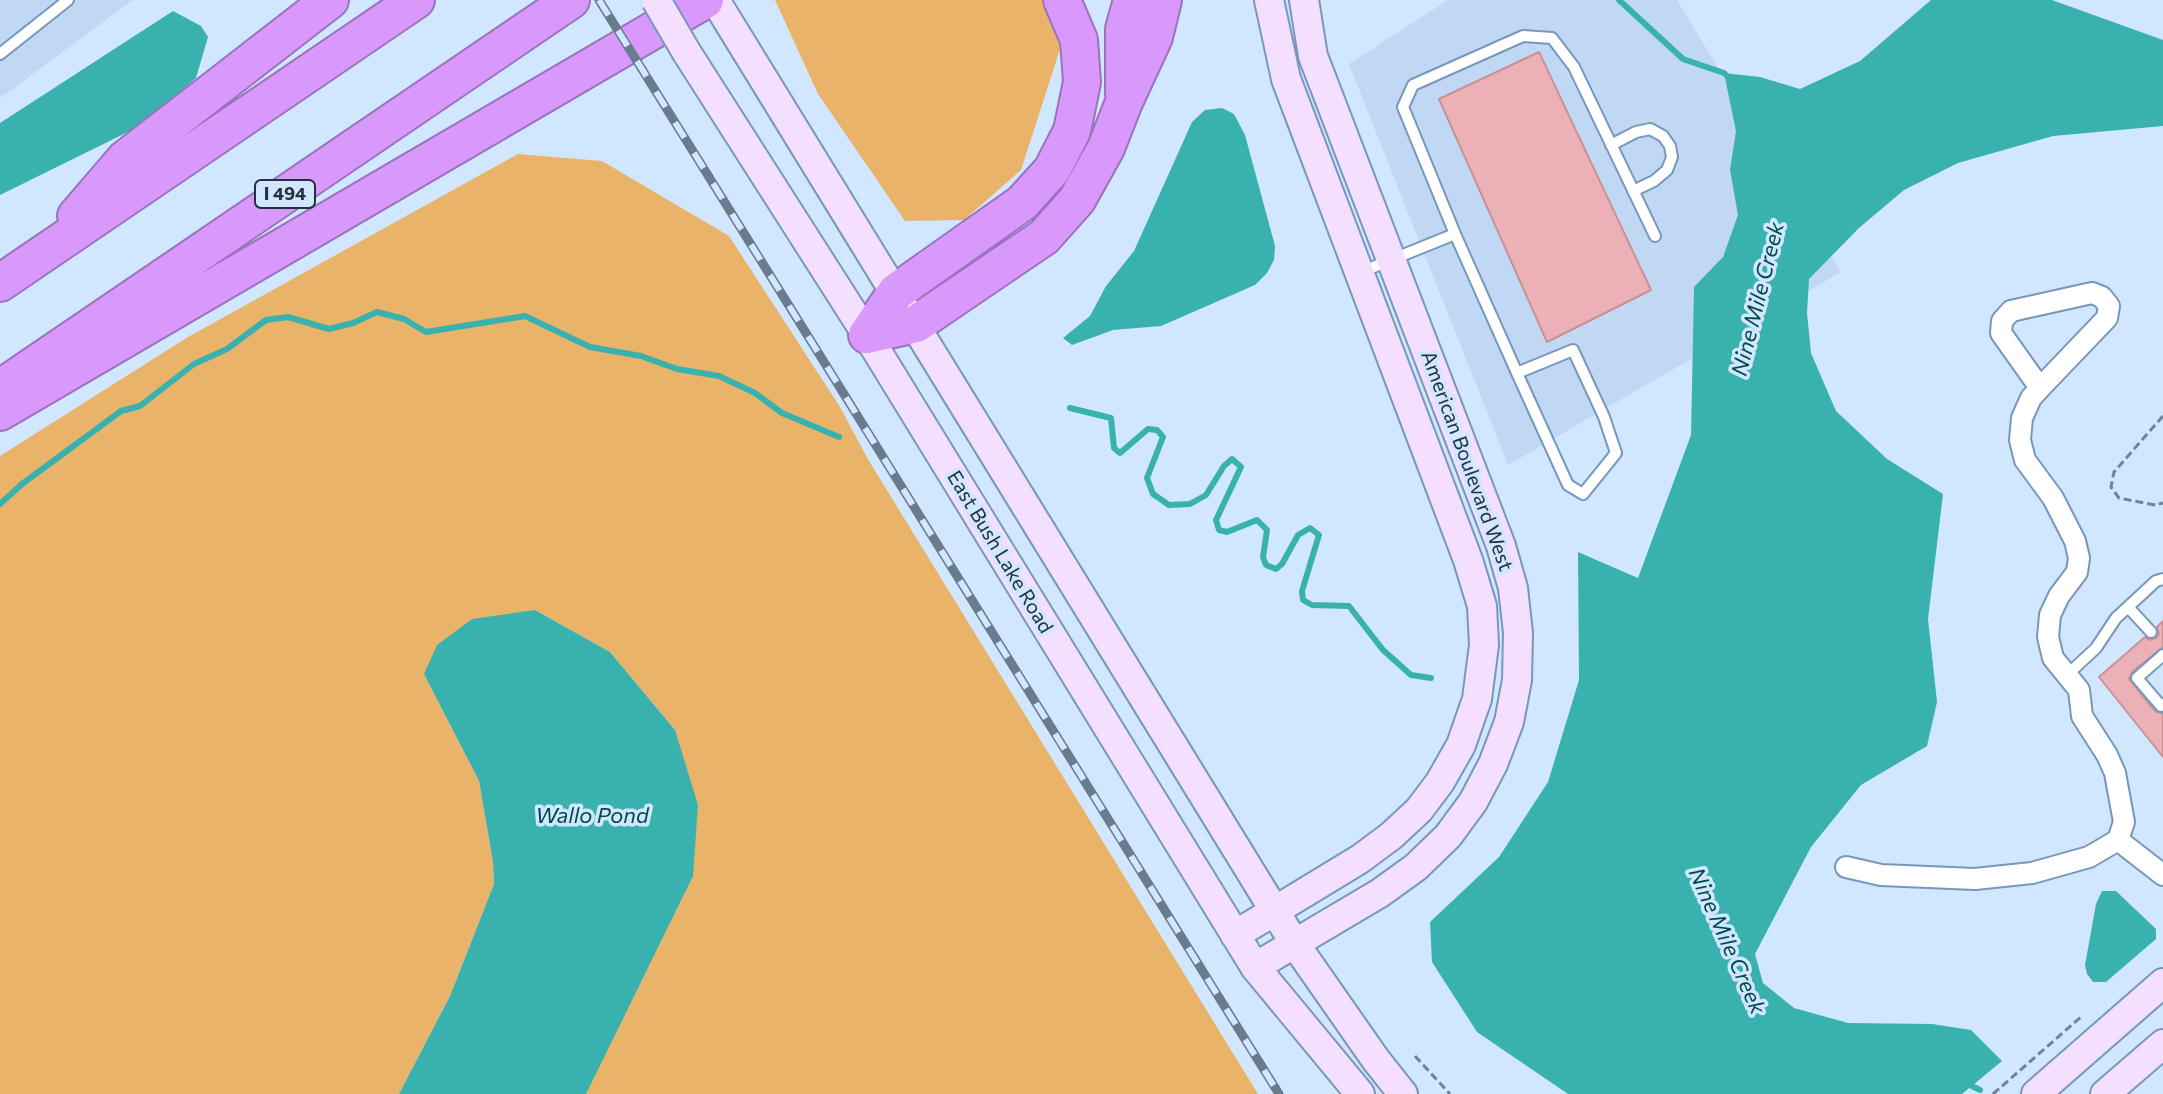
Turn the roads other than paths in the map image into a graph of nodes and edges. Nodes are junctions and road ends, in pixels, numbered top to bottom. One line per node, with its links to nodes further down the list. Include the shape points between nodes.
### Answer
1 (68, 0): 12 (lane)
2 (330, 0): 18 (highway, via 125,159)
3 (416, 0): 18 (highway)
4 (571, 0): 26 (highway, I 494)
5 (656, 0): 24 (street, East Bush Lake Road, bridge)
6 (1062, 0): 22 (highway, via 1079,40 1082,82 1072,131 1057,161 1022,203)
7 (1132, 0): 13 (highway, via 1124,29)
8 (1163, 0): 13 (highway, via 1154,37)
9 (1269, 0): 20 (street, American Boulevard West, via 1286,79)
10 (1304, 0): 19 (street, American Boulevard West, via 1313,56)
11 (717, 8): 22 (street); 28 (highway)
12 (0, 54)
13 (1124, 102): 23 (highway, via 1093,174 1044,237)
14 (1611, 145): 15 (lane); 15 (lane, via 1650,129 1670,146 1667,170); 16 (lane, via 1574,67 1552,38 1523,36 1413,85 1403,107)
15 (1633, 191): 17 (lane)
16 (1455, 234): 19 (lane); 25 (lane)
17 (1655, 236)
18 (44, 253): 21 (highway)
19 (1392, 259): 20 (lane); 40 (street, American Boulevard West, via 1505,560 1518,633 1517,680 1493,764 1448,836 1380,893)
20 (1360, 273): 38 (street, American Boulevard West, via 1482,606 1484,645 1477,699 1461,745 1419,810 1360,859)
21 (0, 283)
22 (896, 292): 23 (street); 24 (highway)
23 (916, 324): 24 (highway); 38 (street)
24 (867, 335): 39 (street, East Bush Lake Road)
25 (1517, 373): 25 (lane, via 1568,485 1583,494 1616,453 1573,350)
26 (0, 388)
27 (2040, 388): 27 (street, via 2107,318 2109,306 2102,297 2092,293 2011,311 2002,321 2001,333); 33 (street, via 2022,418 2020,440 2025,460 2053,498 2079,558 2077,572 2050,615 2053,658)
28 (0, 412)
29 (2163, 579): 30 (lane)
30 (2128, 607): 31 (lane); 33 (lane)
31 (2151, 632)
32 (2163, 655): 34 (lane, via 2137,678)
33 (2067, 675): 35 (street, via 2079,690 2082,716 2115,773 2124,822)
34 (2163, 704)
35 (2118, 840): 36 (street, via 2089,857 2032,873 1975,879 1881,875); 37 (street)
36 (1846, 867)
37 (2163, 875)
38 (1275, 909): 39 (street, American Boulevard West); 40 (street)
39 (1235, 935): 41 (street, East Bush Lake Road)
40 (1295, 944): 41 (street, American Boulevard West); 45 (street)
41 (1255, 967): 44 (street, East Bush Lake Road)
42 (2163, 983): 46 (street)
43 (2163, 1044): 47 (street)
44 (1360, 1094)
45 (1403, 1094)
46 (2036, 1094)
47 (2105, 1094)

